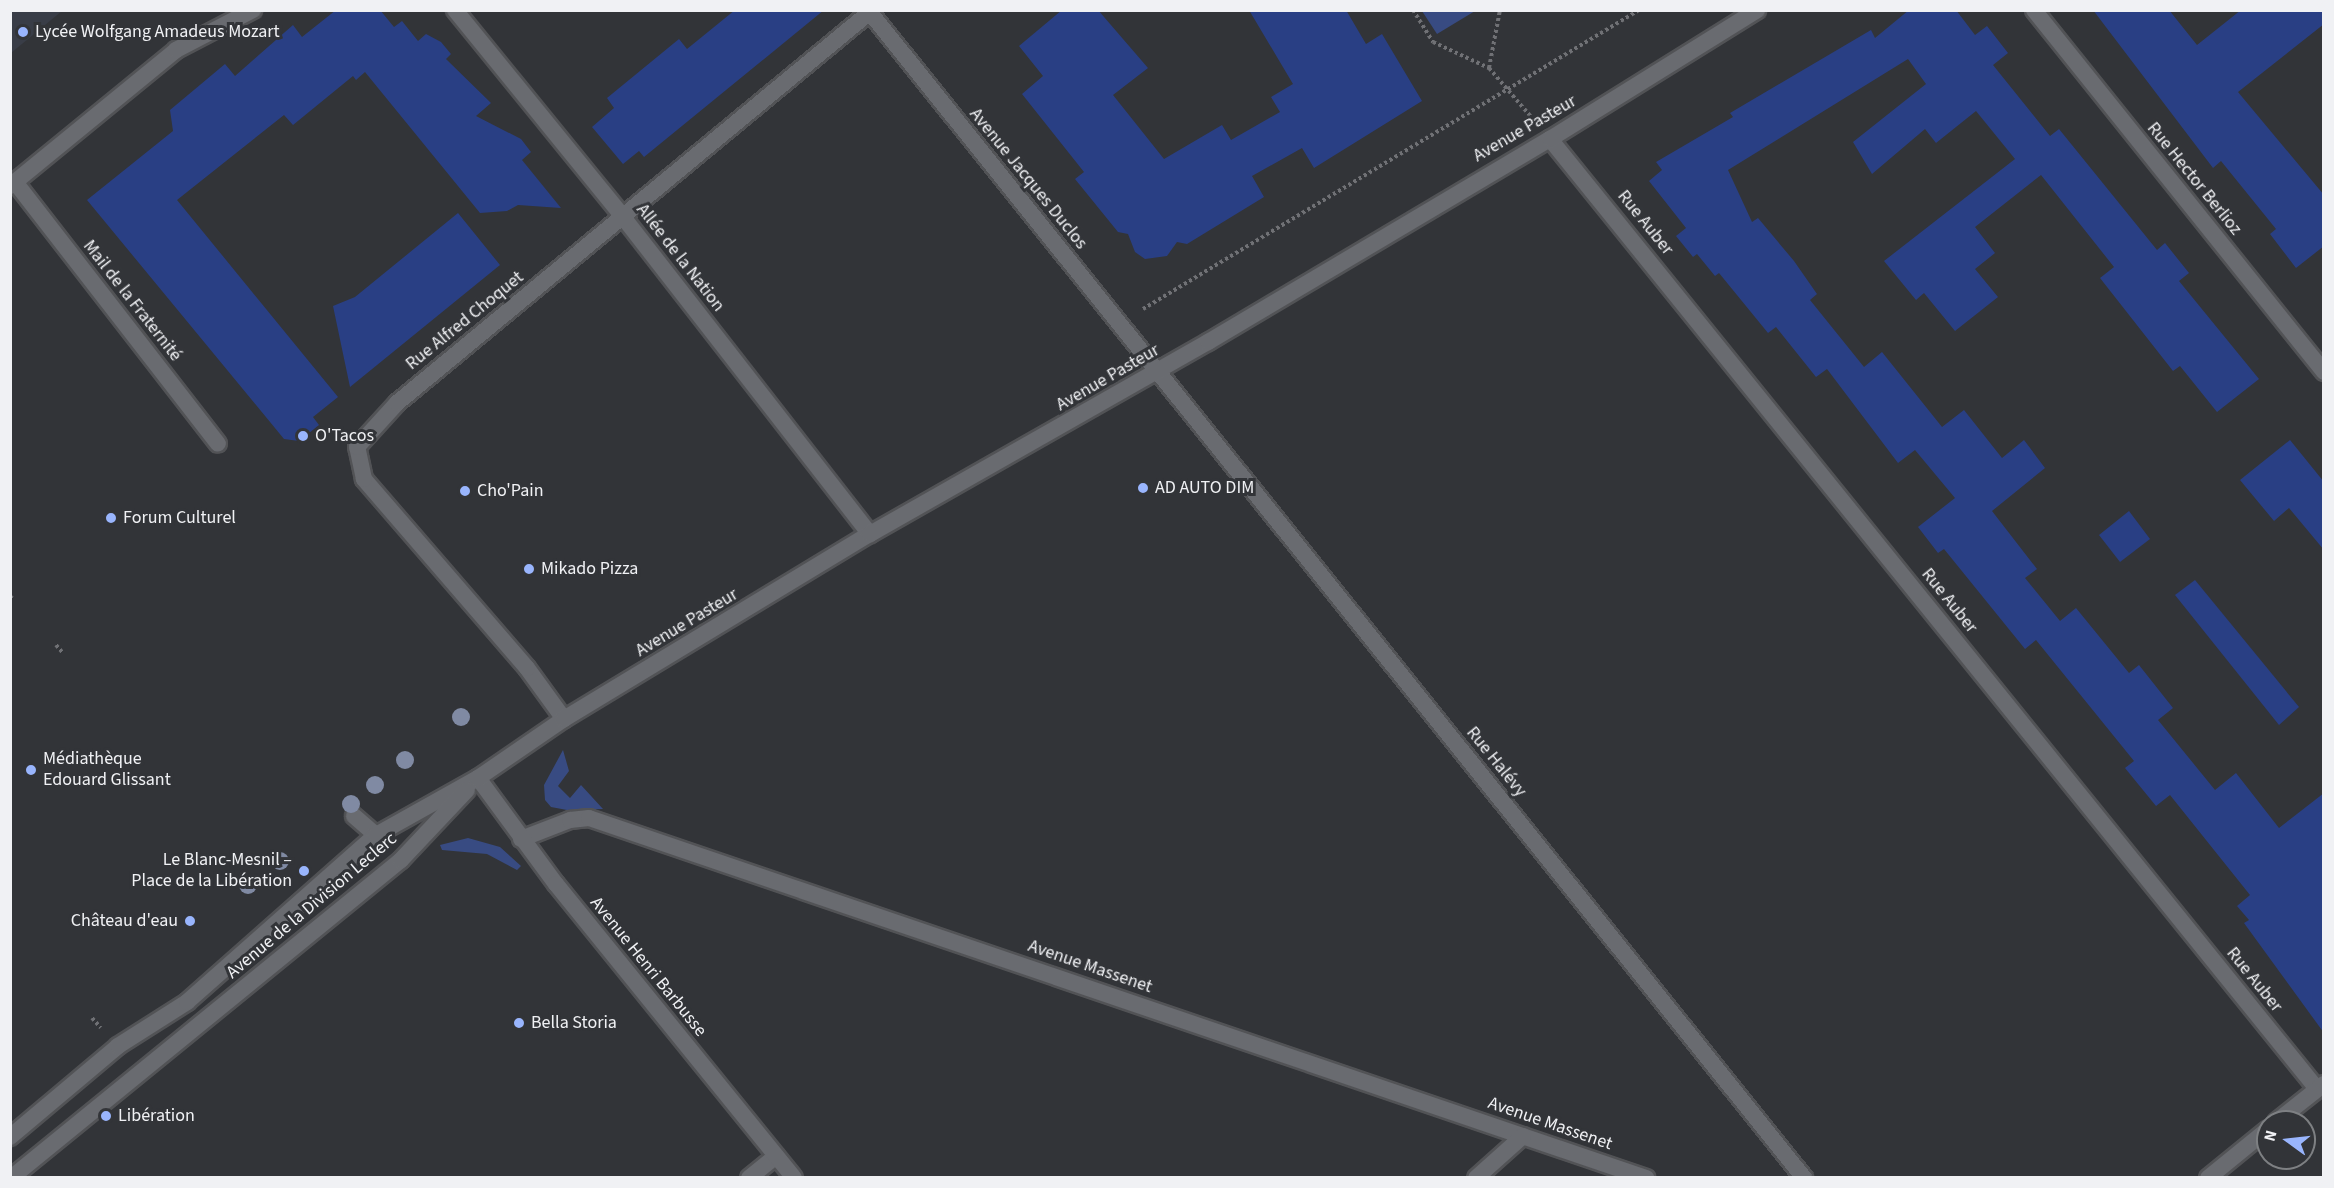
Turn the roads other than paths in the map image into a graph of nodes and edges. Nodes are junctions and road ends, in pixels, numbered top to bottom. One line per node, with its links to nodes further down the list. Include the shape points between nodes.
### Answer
1 (253, 10): 7 (street, via 176,50)
2 (455, 10): 8 (street, Allée de la Nation)
3 (1757, 10): 6 (street, Avenue Pasteur)
4 (2034, 10): 10 (street, Rue Hector Berlioz)
5 (869, 11): 8 (street, Rue Alfred Choquet); 9 (street, Avenue Jacques Duclos)
6 (1550, 139): 9 (street, Avenue Pasteur); 18 (street, Rue Auber)
7 (13, 184): 11 (street, Mail de la Fraternité)
8 (623, 217): 12 (street, Allée de la Nation); 13 (street, Rue Alfred Choquet, via 396,403 357,447 364,479 527,668)
9 (1157, 372): 12 (street, Avenue Pasteur); 29 (street, Rue Halévy)
10 (2324, 372)
11 (218, 444)
12 (870, 534): 13 (street, Avenue Pasteur)
13 (564, 719): 14 (street, Avenue Pasteur)
14 (477, 778): 16 (street, Avenue de la Division Leclerc); 17 (street, Avenue Henri Barbusse); 24 (street, Avenue de la Division Leclerc, via 401,860)
15 (354, 816): 16 (street)
16 (376, 835): 21 (street, Avenue de la Division Leclerc, via 187,1002 118,1046)
17 (521, 839): 20 (street, Avenue Massenet, via 570,820 589,818); 23 (street, Avenue Henri Barbusse)
18 (2320, 1086): 19 (street)
19 (2291, 1110)
20 (1523, 1136): 27 (street); 28 (street, Avenue Massenet)
21 (10, 1137)
22 (2256, 1139): 30 (street)
23 (776, 1156): 25 (street); 26 (street, Avenue Henri Barbusse)
24 (11, 1178)
25 (749, 1178)
26 (794, 1178)
27 (1476, 1178)
28 (1646, 1178)
29 (1804, 1178)
30 (2208, 1178)

